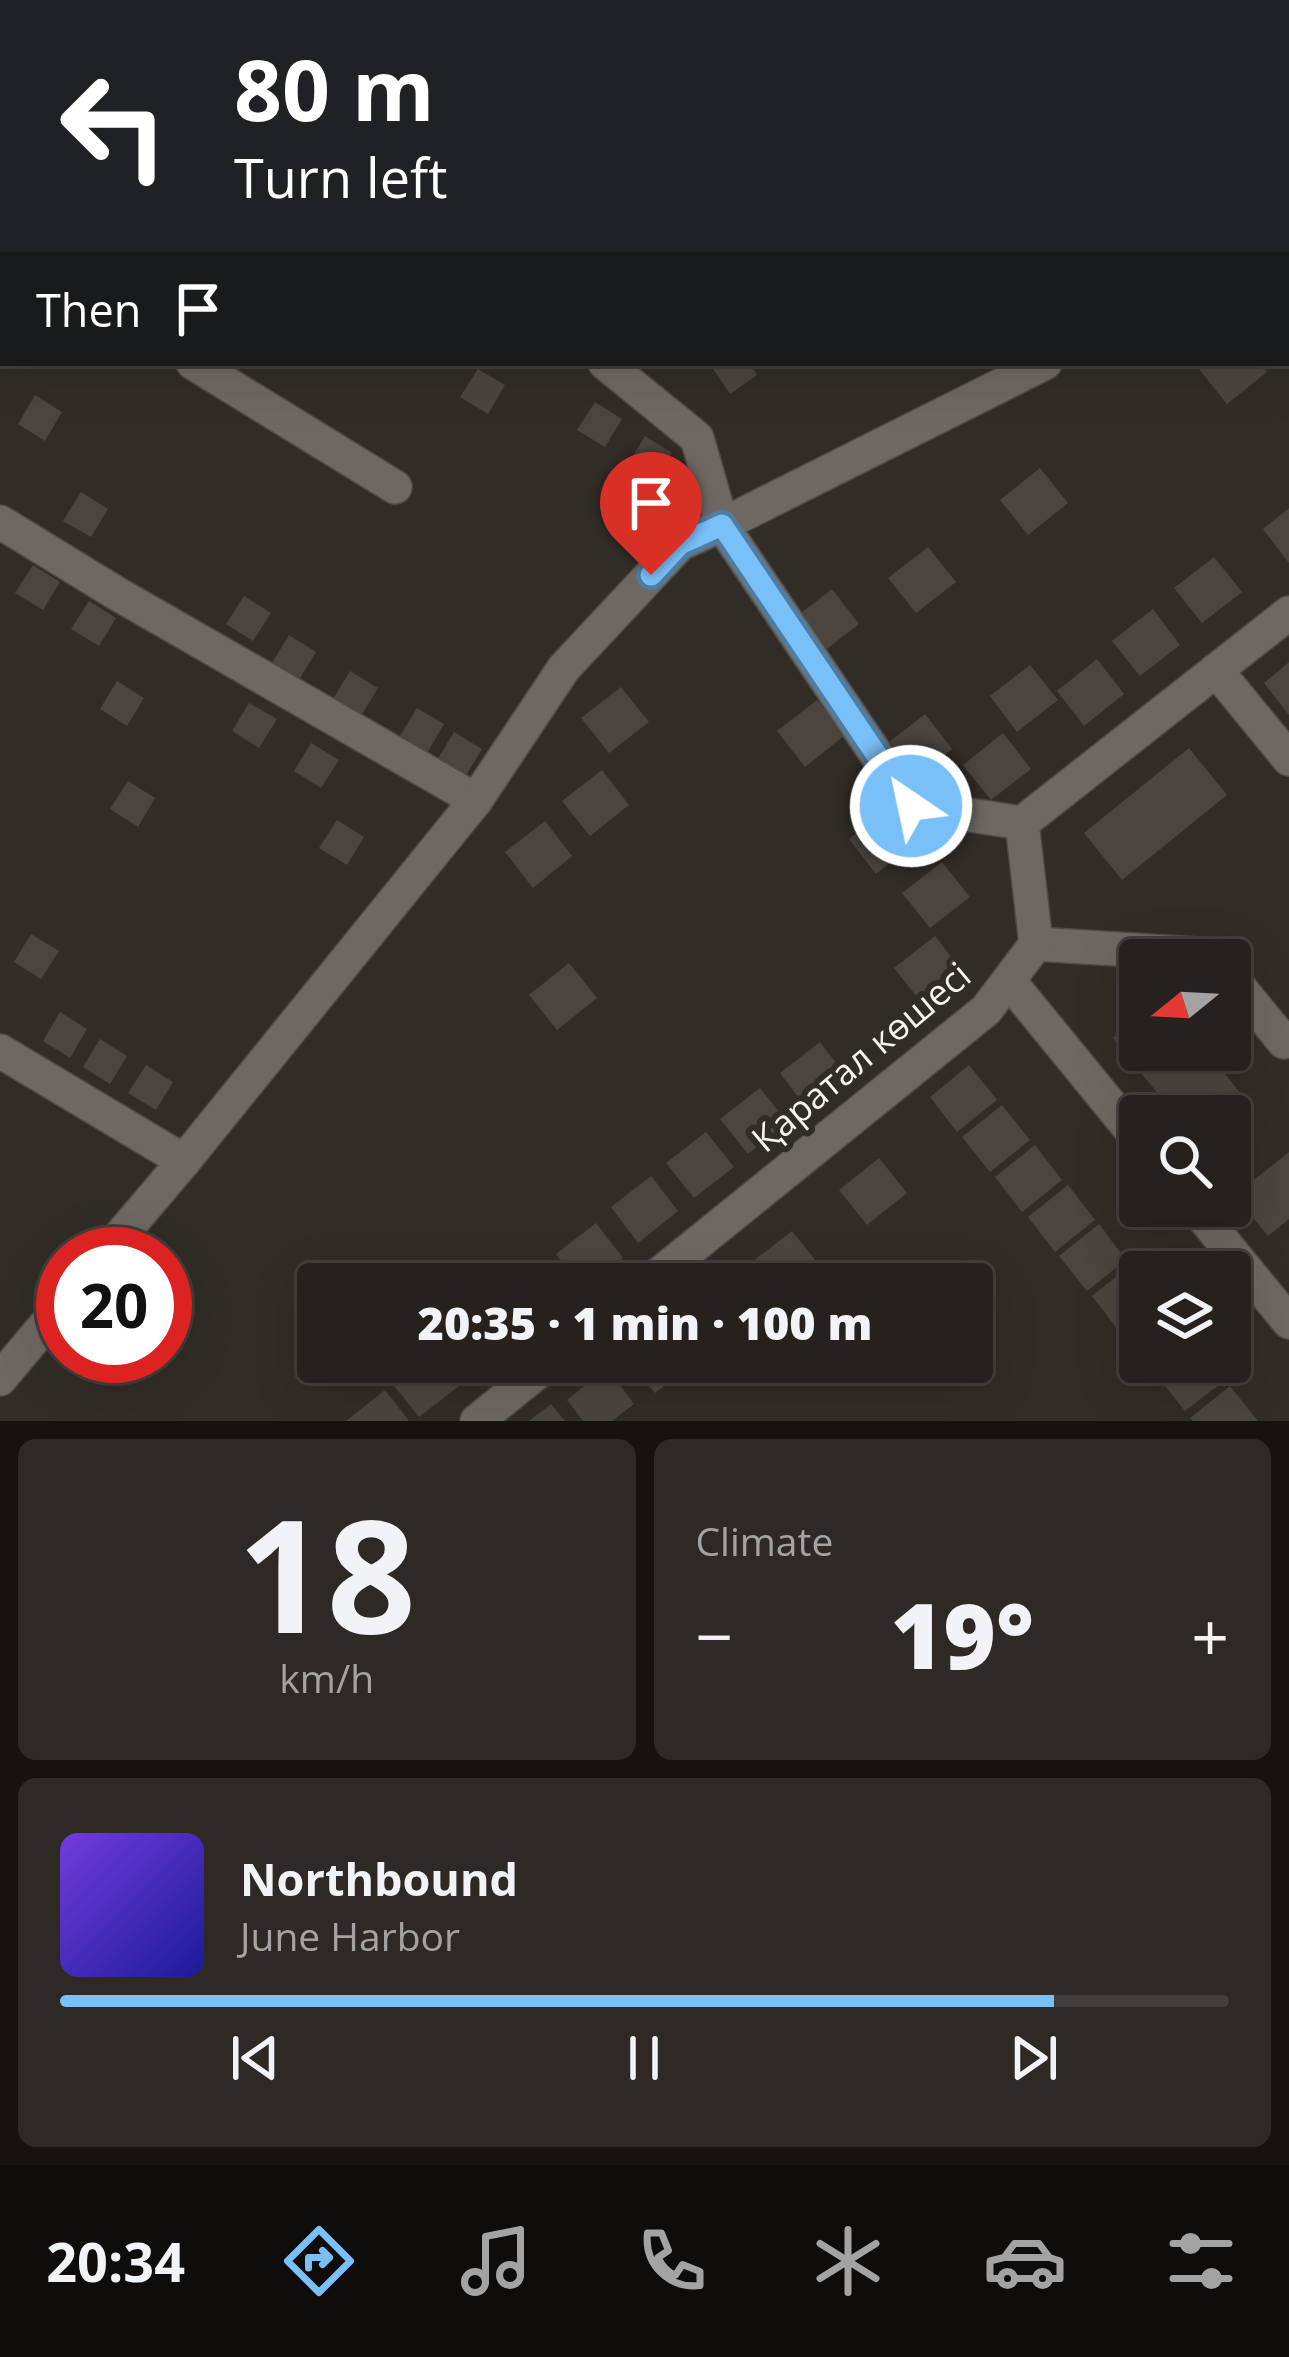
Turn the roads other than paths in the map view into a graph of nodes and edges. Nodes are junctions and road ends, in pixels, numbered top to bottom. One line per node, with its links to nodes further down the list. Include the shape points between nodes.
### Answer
1 (198, 366): 4 (street)
2 (609, 366): 6 (street, via 697,438)
3 (1039, 366): 6 (street)
4 (395, 487)
5 (0, 522): 10 (street)
6 (722, 525): 10 (street, via 680,544 564,668); 11 (street, via 911,806)
7 (1289, 613): 8 (street)
8 (1216, 670): 9 (street); 11 (street)
9 (1289, 759)
10 (476, 800): 19 (street)
11 (1022, 824): 12 (street)
12 (1036, 944): 13 (street); 14 (street, Қаратал көшесі)
13 (1119, 949)
14 (1009, 981): 18 (street); 22 (street, Қаратал көшесі, via 986,1010)
15 (1251, 1002): 16 (street, via 1284,1042)
16 (1289, 1038)
17 (0, 1051): 19 (street)
18 (1119, 1115)
19 (184, 1161): 20 (street)
20 (129, 1227)
21 (1211, 1227): 23 (street)
22 (672, 1263)
23 (1289, 1322)
24 (36, 1336): 25 (street)
25 (0, 1379)
26 (524, 1383): 27 (street)
27 (477, 1421)

